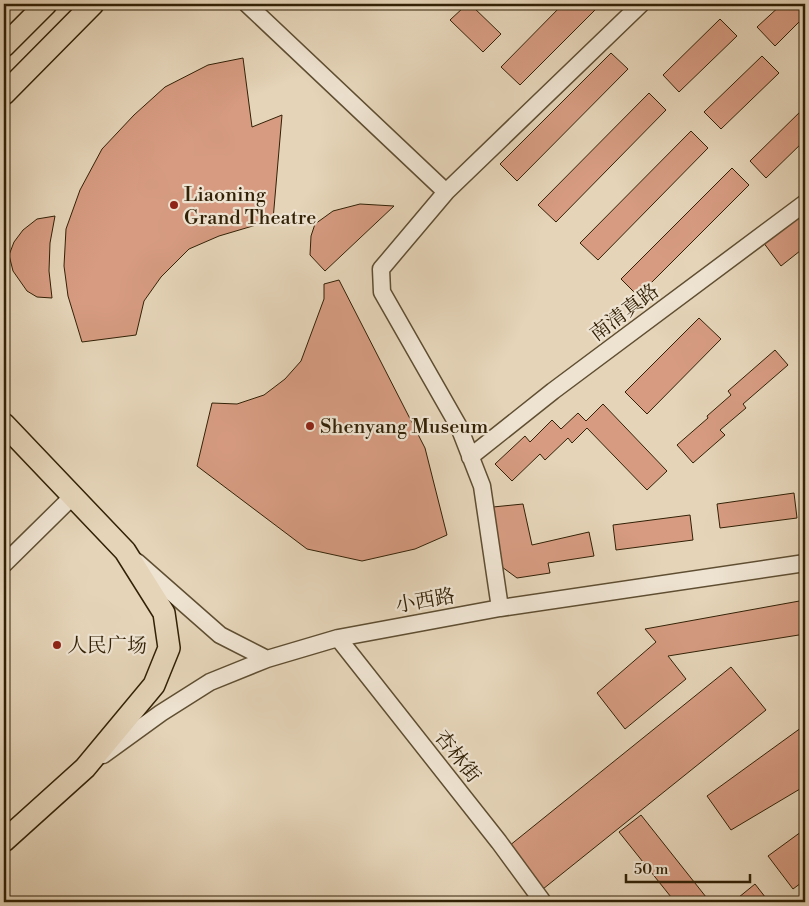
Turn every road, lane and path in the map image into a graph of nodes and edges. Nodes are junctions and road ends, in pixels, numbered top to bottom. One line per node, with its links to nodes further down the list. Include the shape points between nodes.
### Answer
1 (46, 4): 5 (main road)
2 (93, 4): 6 (main road)
3 (247, 4): 7 (street)
4 (641, 4): 7 (street)
5 (4, 46)
6 (4, 94)
7 (446, 192): 10 (street, via 381,268 382,292 459,427)
8 (805, 203): 10 (street, 南清真路)
9 (4, 424): 11 (main road)
10 (470, 457): 15 (street, via 482,486)
11 (73, 496): 12 (main road); 14 (street)
12 (125, 551): 17 (street, via 220,635); 18 (main road, via 164,613 169,648 154,685)
13 (805, 563): 15 (street, 小西路)
14 (4, 564)
15 (500, 608): 16 (street, 小西路)
16 (338, 638): 17 (street, 小西路); 20 (street, 杏林街)
17 (266, 659): 18 (street, 小西路, via 210,682)
18 (85, 768): 19 (main road)
19 (4, 841)
20 (543, 902)

